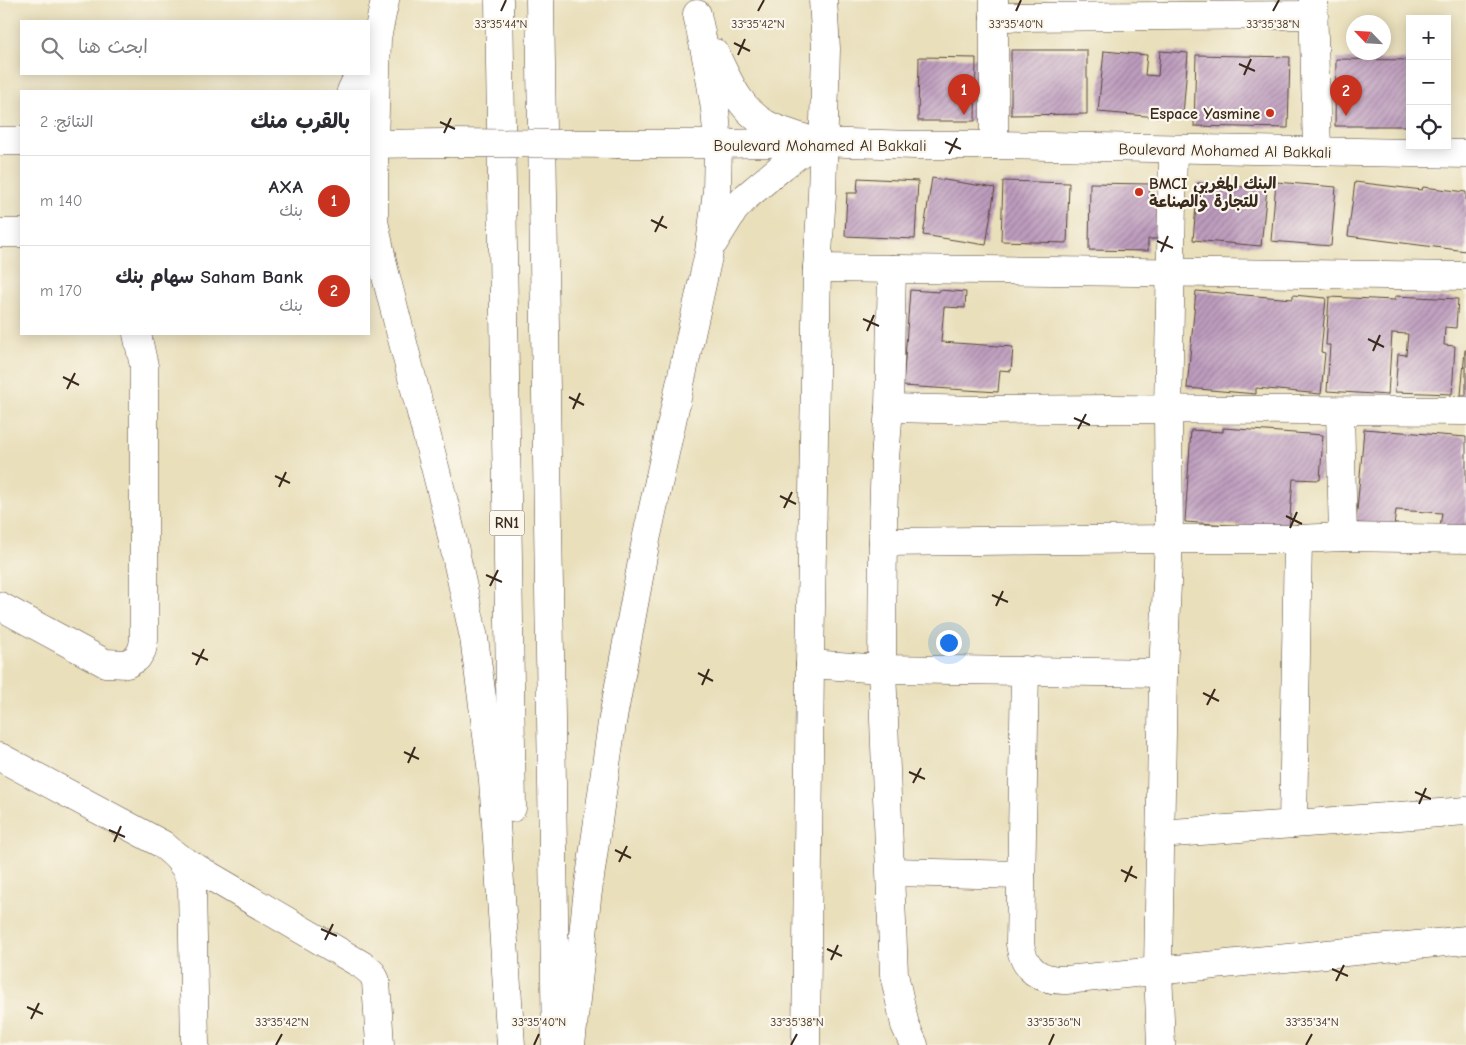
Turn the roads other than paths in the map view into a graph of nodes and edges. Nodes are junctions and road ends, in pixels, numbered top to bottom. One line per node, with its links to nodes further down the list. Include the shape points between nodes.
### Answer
1 (385, 0): 8 (main road)
2 (499, 0): 55 (main road, RN1)
3 (540, 0): 56 (main road, RN1)
4 (823, 0): 13 (main road, via 826,49)
5 (694, 7): 13 (main road, via 728,82 749,112 774,128); 15 (main road, via 709,70)
6 (1313, 7): 7 (main road); 18 (main road)
7 (994, 8): 16 (main road)
8 (373, 47): 14 (main road)
9 (359, 75): 10 (main road)
10 (351, 90)
11 (0, 141): 12 (main road)
12 (20, 141)
13 (819, 142): 15 (main road, Boulevard Mohamed Al Bakkali); 16 (main road, Boulevard Mohamed Al Bakkali); 23 (main road, via 747,196 734,210); 24 (main road, via 822,195)
14 (371, 144): 15 (main road, Boulevard Mohamed Al Bakkali, bridge); 20 (main road)
15 (718, 144): 23 (main road, via 717,192)
16 (994, 145): 17 (main road, Boulevard Mohamed Al Bakkali)
17 (1172, 149): 18 (main road, Boulevard Mohamed Al Bakkali); 26 (main road)
18 (1317, 151): 19 (main road, Boulevard Mohamed Al Bakkali)
19 (1466, 154)
20 (371, 218): 54 (main road, via 446,510 474,638 493,780)
21 (0, 233): 22 (main road)
22 (20, 233)
23 (708, 252): 57 (main road, via 646,540 612,722 587,898)
24 (817, 268): 25 (main road); 39 (main road)
25 (892, 269): 26 (main road); 29 (main road)
26 (1170, 273): 27 (main road); 30 (main road)
27 (1466, 276)
28 (137, 335): 38 (main road, via 144,366 142,650 137,658 126,664 105,663)
29 (889, 408): 30 (main road); 37 (main road)
30 (1168, 410): 31 (main road); 34 (main road)
31 (1340, 411): 32 (main road); 33 (main road)
32 (1466, 411)
33 (1343, 537): 35 (main road); 36 (main road)
34 (1169, 539): 35 (main road); 37 (main road); 42 (main road)
35 (1298, 539): 45 (main road)
36 (1466, 539)
37 (883, 542): 40 (main road)
38 (0, 606)
39 (810, 664): 40 (main road); 58 (main road)
40 (882, 669): 41 (main road); 48 (main road)
41 (1025, 670): 42 (main road); 49 (main road)
42 (1163, 673): 46 (main road)
43 (0, 758): 47 (main road, via 162,844)
44 (1466, 811): 45 (main road)
45 (1293, 824): 46 (main road)
46 (1160, 834): 51 (main road)
47 (176, 856): 52 (main road, via 186,869 192,886); 53 (main road, via 372,973 376,981)
48 (890, 872): 49 (main road); 59 (main road, via 894,974 904,1025)
49 (1021, 875): 51 (main road, via 1020,944 1027,965 1037,974 1056,980)
50 (1466, 940): 51 (main road)
51 (1158, 970): 60 (main road)
52 (195, 1045)
53 (380, 1045)
54 (511, 1045)
55 (516, 1045)
56 (556, 1045)
57 (571, 1045)
58 (806, 1045)
59 (914, 1045)
60 (1161, 1045)

